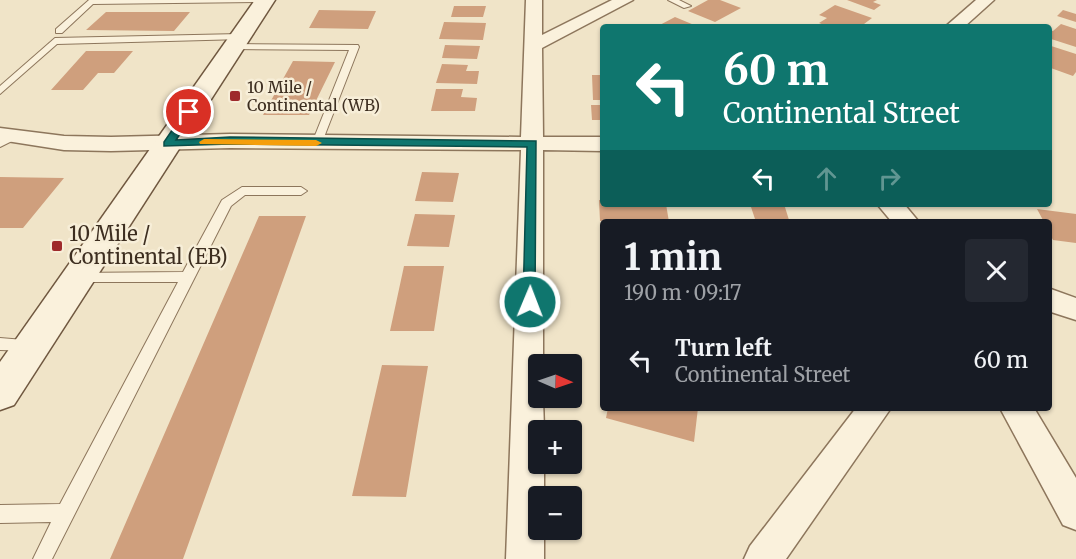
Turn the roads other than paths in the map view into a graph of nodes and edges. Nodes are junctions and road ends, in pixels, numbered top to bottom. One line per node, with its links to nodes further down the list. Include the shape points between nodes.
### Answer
1 (256, 0): 9 (lane, via 91,2)
2 (265, 0): 10 (main road)
3 (534, 0): 11 (street)
4 (626, 0): 11 (street)
5 (672, 0): 7 (lane)
6 (986, 0): 8 (street)
7 (687, 6)
8 (958, 24)
9 (59, 31)
10 (237, 42): 12 (lane, via 55,41); 14 (lane, via 355,47); 16 (main road)
11 (533, 46): 15 (street)
12 (0, 91)
13 (5, 138): 16 (street)
14 (317, 143): 15 (street); 16 (street)
15 (532, 143): 17 (street); 34 (street)
16 (168, 144): 21 (main road)
17 (600, 144)
18 (301, 191): 22 (lane, via 242,191 234,195)
19 (892, 207): 20 (street)
20 (905, 219)
21 (78, 277): 22 (lane); 26 (main road)
22 (187, 277): 31 (lane)
23 (1052, 300): 24 (street)
24 (1076, 309)
25 (0, 344): 26 (lane)
26 (33, 345): 27 (main road)
27 (0, 393)
28 (873, 411): 35 (street)
29 (1018, 411): 30 (street)
30 (1076, 512)
31 (65, 513): 32 (lane); 33 (lane)
32 (0, 514)
33 (42, 559)
34 (525, 559)
35 (763, 559)

